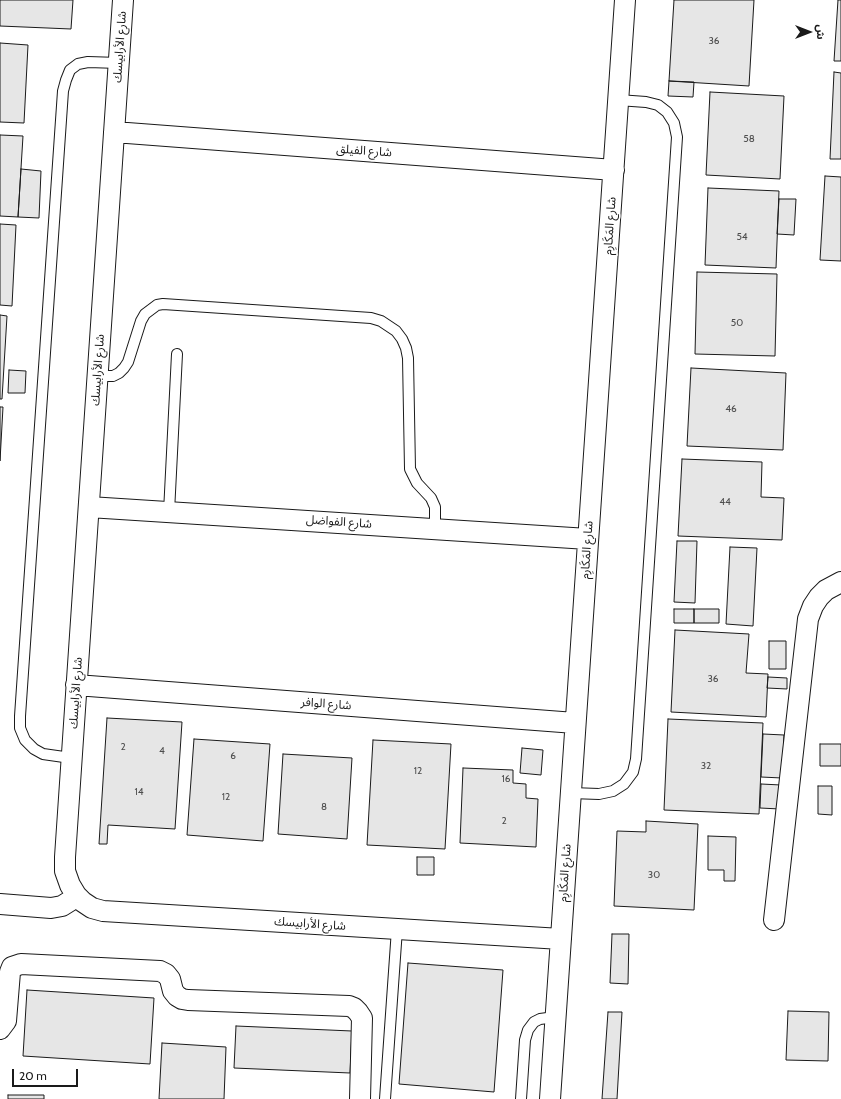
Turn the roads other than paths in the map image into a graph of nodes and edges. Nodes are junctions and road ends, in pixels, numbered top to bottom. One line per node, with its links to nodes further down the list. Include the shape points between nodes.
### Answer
1 (123, 0): 3 (street, شارع الأرابيسك)
2 (625, 0): 4 (street, شارع المَكَارِم)
3 (119, 64): 5 (street, شارع الأرابيسك); 16 (lane, via 78,64 70,70 63,91 20,708 20,728 25,740 34,750 43,754)
4 (618, 100): 6 (street, شارع المَكَارِم); 17 (lane, via 658,105 674,122 677,137 636,760 633,772 624,784 613,792)
5 (114, 132): 6 (street, شارع الفيلق); 8 (street, شارع الأرابيسك)
6 (614, 170): 12 (street, شارع المَكَارِم)
7 (177, 354): 10 (lane)
8 (98, 376): 9 (street, شارع الأرابيسك); 11 (lane, via 113,376 124,368 140,321 144,314 156,305 364,318 389,325 402,339 408,358 410,469 417,483 432,498 436,507)
9 (89, 507): 10 (street, شارع الفواضل); 14 (street, شارع الأرابيسك)
10 (169, 512): 11 (street, شارع الفواضل)
11 (436, 529): 12 (street, شارع الفواضل)
12 (588, 539): 15 (street, شارع المَكَارِم)
13 (841, 582): 20 (street, via 819,597 808,619)
14 (76, 685): 15 (street, شارع الوافر); 16 (street, شارع الأرابيسك)
15 (576, 723): 17 (street, شارع المَكَارِم)
16 (71, 758): 18 (street, شارع الأرابيسك, via 65,871)
17 (571, 793): 22 (street, شارع المَكَارِم)
18 (76, 895): 19 (street, via 62,906 51,908); 21 (street, شارع الأرابيسك, via 92,908 103,911)
19 (0, 904)
20 (774, 920)
21 (397, 929): 22 (street, شارع الأرابيسك); 26 (lane)
22 (561, 939): 23 (street, شارع المَكَارِم)
23 (555, 1017): 27 (lane, via 540,1019 528,1030); 28 (street, شارع المَكَارِم)
24 (0, 1029): 25 (street, via 6,1021 10,972 12,967 21,964 160,971 170,979 177,996 188,1000 349,1006 362,1018)
25 (360, 1099)
26 (385, 1099)
27 (521, 1099)
28 (550, 1099)

